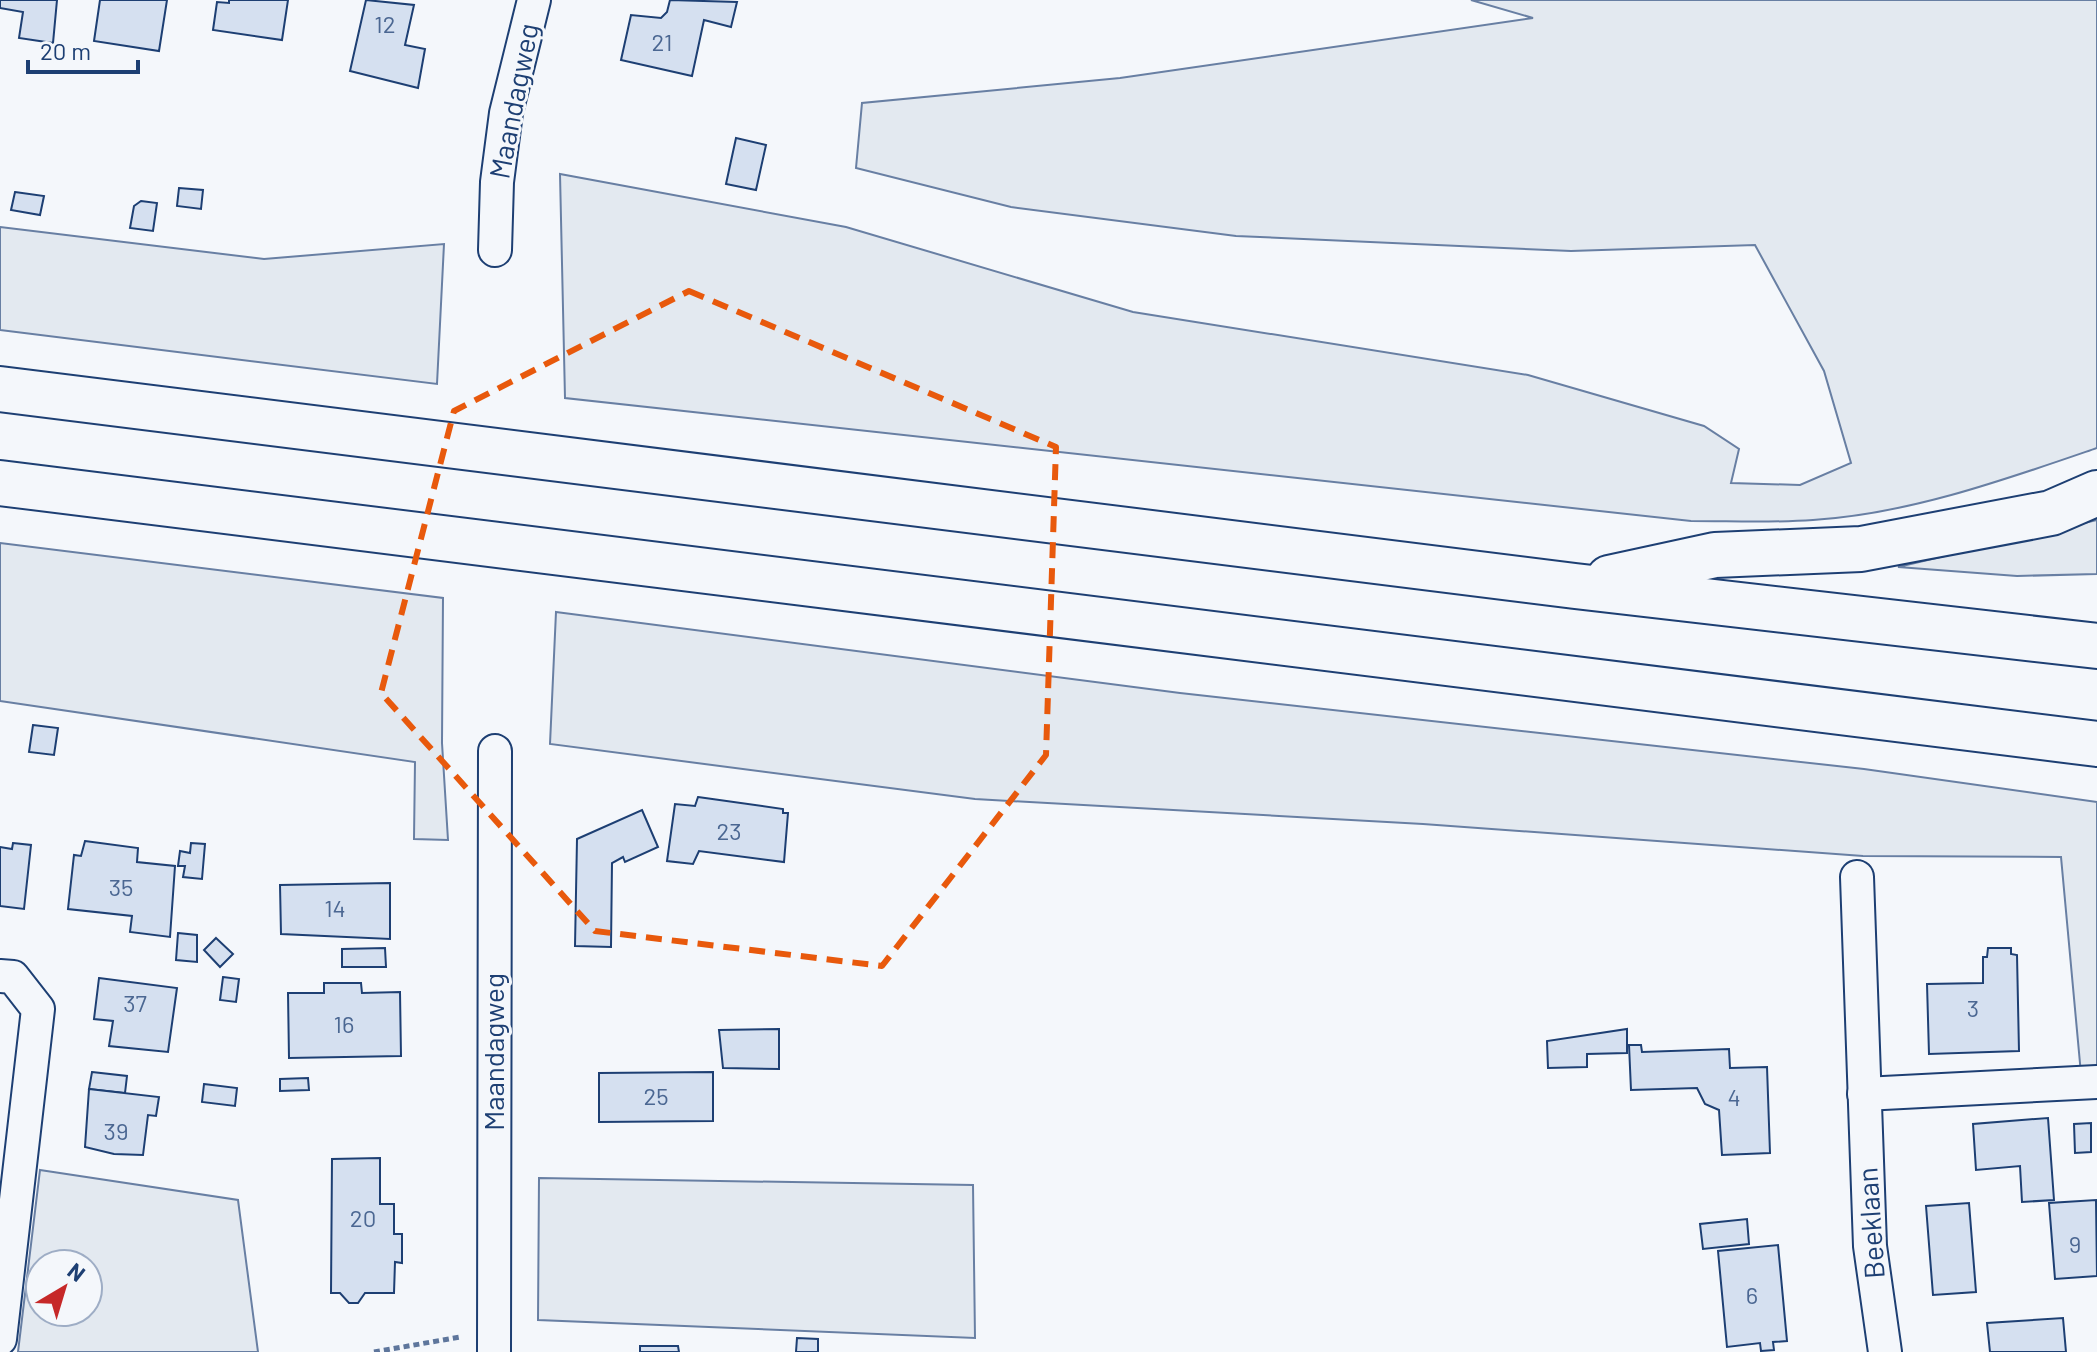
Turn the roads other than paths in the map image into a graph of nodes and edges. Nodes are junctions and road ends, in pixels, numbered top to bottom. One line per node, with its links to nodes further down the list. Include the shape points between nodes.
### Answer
1 (534, 0): 2 (street, Maandagweg, via 506,113)
2 (495, 250)
3 (0, 389): 6 (highway)
4 (0, 483): 8 (highway)
5 (2097, 493): 6 (highway, via 2051,513 1875,546 1715,555)
6 (1575, 586): 7 (highway)
7 (2097, 646)
8 (2097, 744)
9 (495, 751): 15 (street, Maandagweg)
10 (1857, 877): 13 (street, Beeklaan)
11 (0, 976): 14 (street, via 13,977 38,1009)
12 (2097, 1082): 13 (street)
13 (1864, 1094): 16 (street, Beeklaan, via 1870,1246)
14 (0, 1339)
15 (494, 1342)
16 (1885, 1352)

